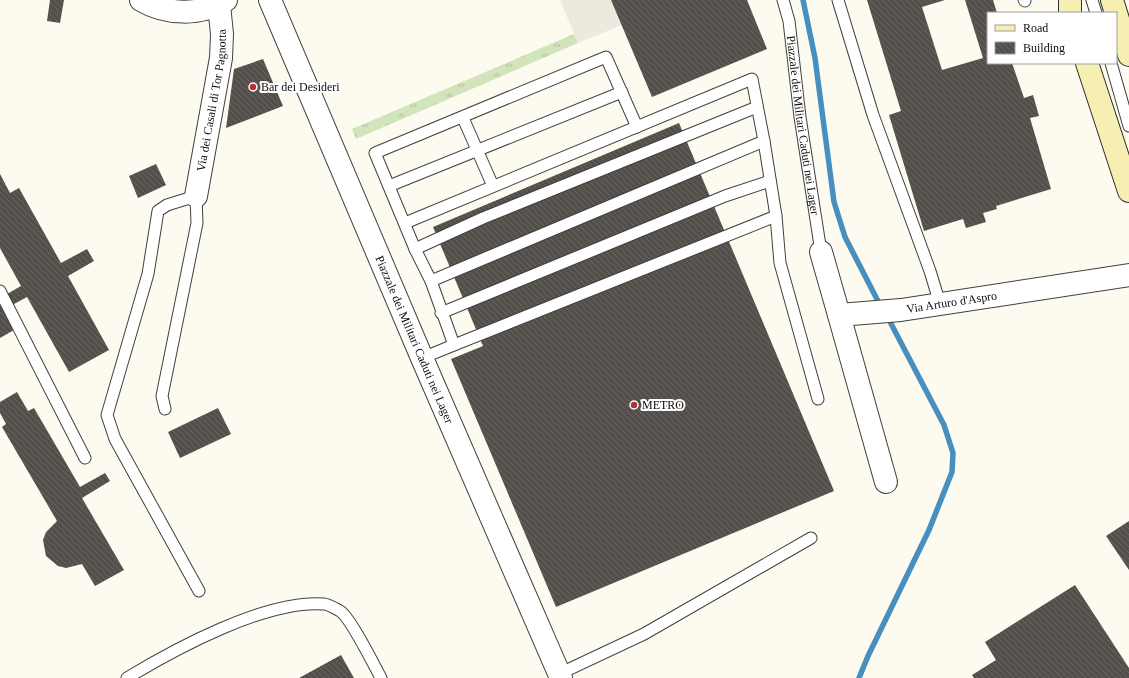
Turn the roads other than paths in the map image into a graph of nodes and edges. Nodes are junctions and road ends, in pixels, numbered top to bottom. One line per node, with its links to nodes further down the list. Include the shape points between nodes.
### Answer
1 (141, 0): 6 (street, via 157,8 180,12 205,9)
2 (270, 0): 36 (street, Piazzale dei Militari Caduti nei Lager)
3 (783, 0): 28 (lane, Piazzale dei Militari Caduti nei Lager, via 789,21 800,117)
4 (838, 0): 32 (lane, via 872,115)
5 (1112, 0): 9 (street)
6 (222, 2): 24 (street, Via dei Casali di Tor Pagnotta, via 221,58)
7 (1076, 6): 8 (lane)
8 (1093, 12)
9 (1114, 12)
10 (1117, 25): 11 (street)
11 (1123, 55): 16 (lane)
12 (1087, 64): 23 (street)
13 (622, 92): 15 (lane, via 606,57); 17 (lane); 19 (lane)
14 (757, 107): 17 (lane, via 752,79); 18 (lane); 27 (lane, via 483,218)
15 (463, 118): 19 (lane); 21 (lane, via 375,153)
16 (1129, 126)
17 (637, 127): 22 (lane)
18 (764, 141): 20 (lane); 30 (lane)
19 (478, 150): 21 (lane); 22 (lane)
20 (770, 181): 25 (lane); 33 (lane, via 718,199)
21 (390, 186): 26 (lane)
22 (493, 186): 26 (lane)
23 (1129, 191)
24 (196, 196): 38 (lane, via 197,223 162,396); 42 (lane, via 167,205 158,211 148,274 107,415 115,439)
25 (776, 216): 35 (lane); 37 (lane, via 780,263)
26 (404, 222): 27 (lane)
27 (415, 249): 30 (lane)
28 (821, 252): 34 (street)
29 (1129, 275): 32 (street, Via Arturo d'Aspro)
30 (431, 282): 33 (lane)
31 (0, 291): 39 (lane)
32 (940, 304): 34 (street, Via Arturo d'Aspro, via 870,314)
33 (441, 313): 35 (lane)
34 (839, 315): 40 (street)
35 (454, 345): 36 (lane)
36 (422, 358): 43 (street, Piazzale dei Militari Caduti nei Lager)
37 (818, 399)
38 (165, 409)
39 (84, 458)
40 (886, 482)
41 (811, 538): 43 (lane, via 644,634)
42 (199, 592)
43 (560, 676)
44 (127, 678): 45 (lane, via 161,658 229,626 282,607 325,604 342,612)
45 (381, 678)

